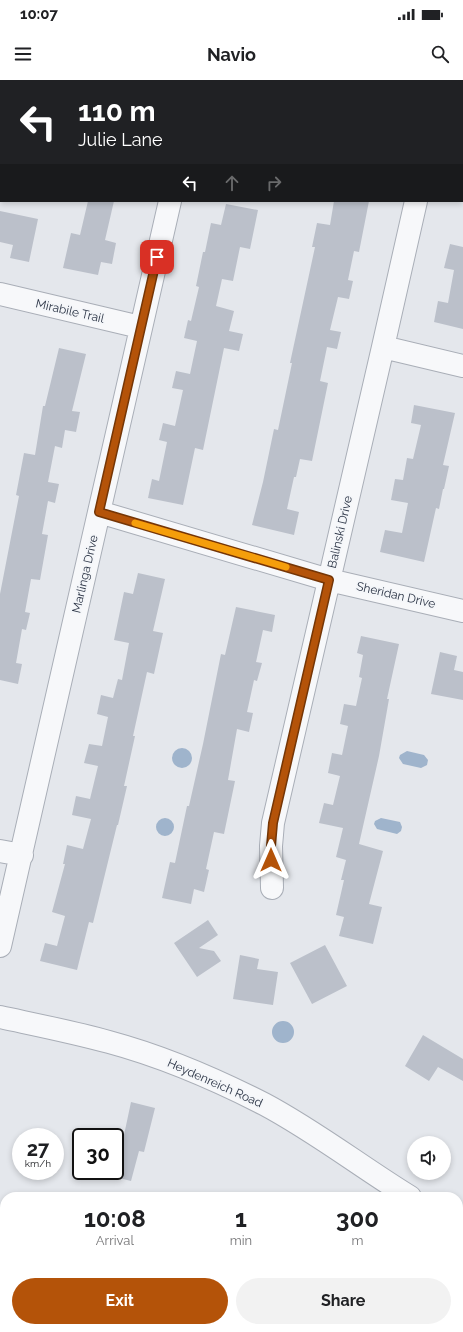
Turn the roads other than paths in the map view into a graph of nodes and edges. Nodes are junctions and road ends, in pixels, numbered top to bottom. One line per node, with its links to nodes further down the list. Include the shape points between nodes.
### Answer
1 (170, 202): 4 (street, Marlinga Drive)
2 (416, 202): 5 (street, Balinski Drive)
3 (0, 294): 4 (street, Mirabile Trail)
4 (140, 327): 7 (street, Marlinga Drive)
5 (383, 347): 6 (street); 8 (street, Balinski Drive)
6 (463, 366)
7 (99, 512): 8 (street, Sheridan Drive); 11 (street, Marlinga Drive)
8 (329, 580): 9 (street, Sheridan Drive); 12 (street, Balinski Drive, via 273,823)
9 (463, 611)
10 (0, 851): 11 (street)
11 (22, 855): 13 (street, Marlinga Drive)
12 (272, 888)
13 (0, 946)
14 (0, 1017): 15 (street, Heydenreich Road, via 111,1042 184,1068 264,1104 300,1124)
15 (402, 1192)

